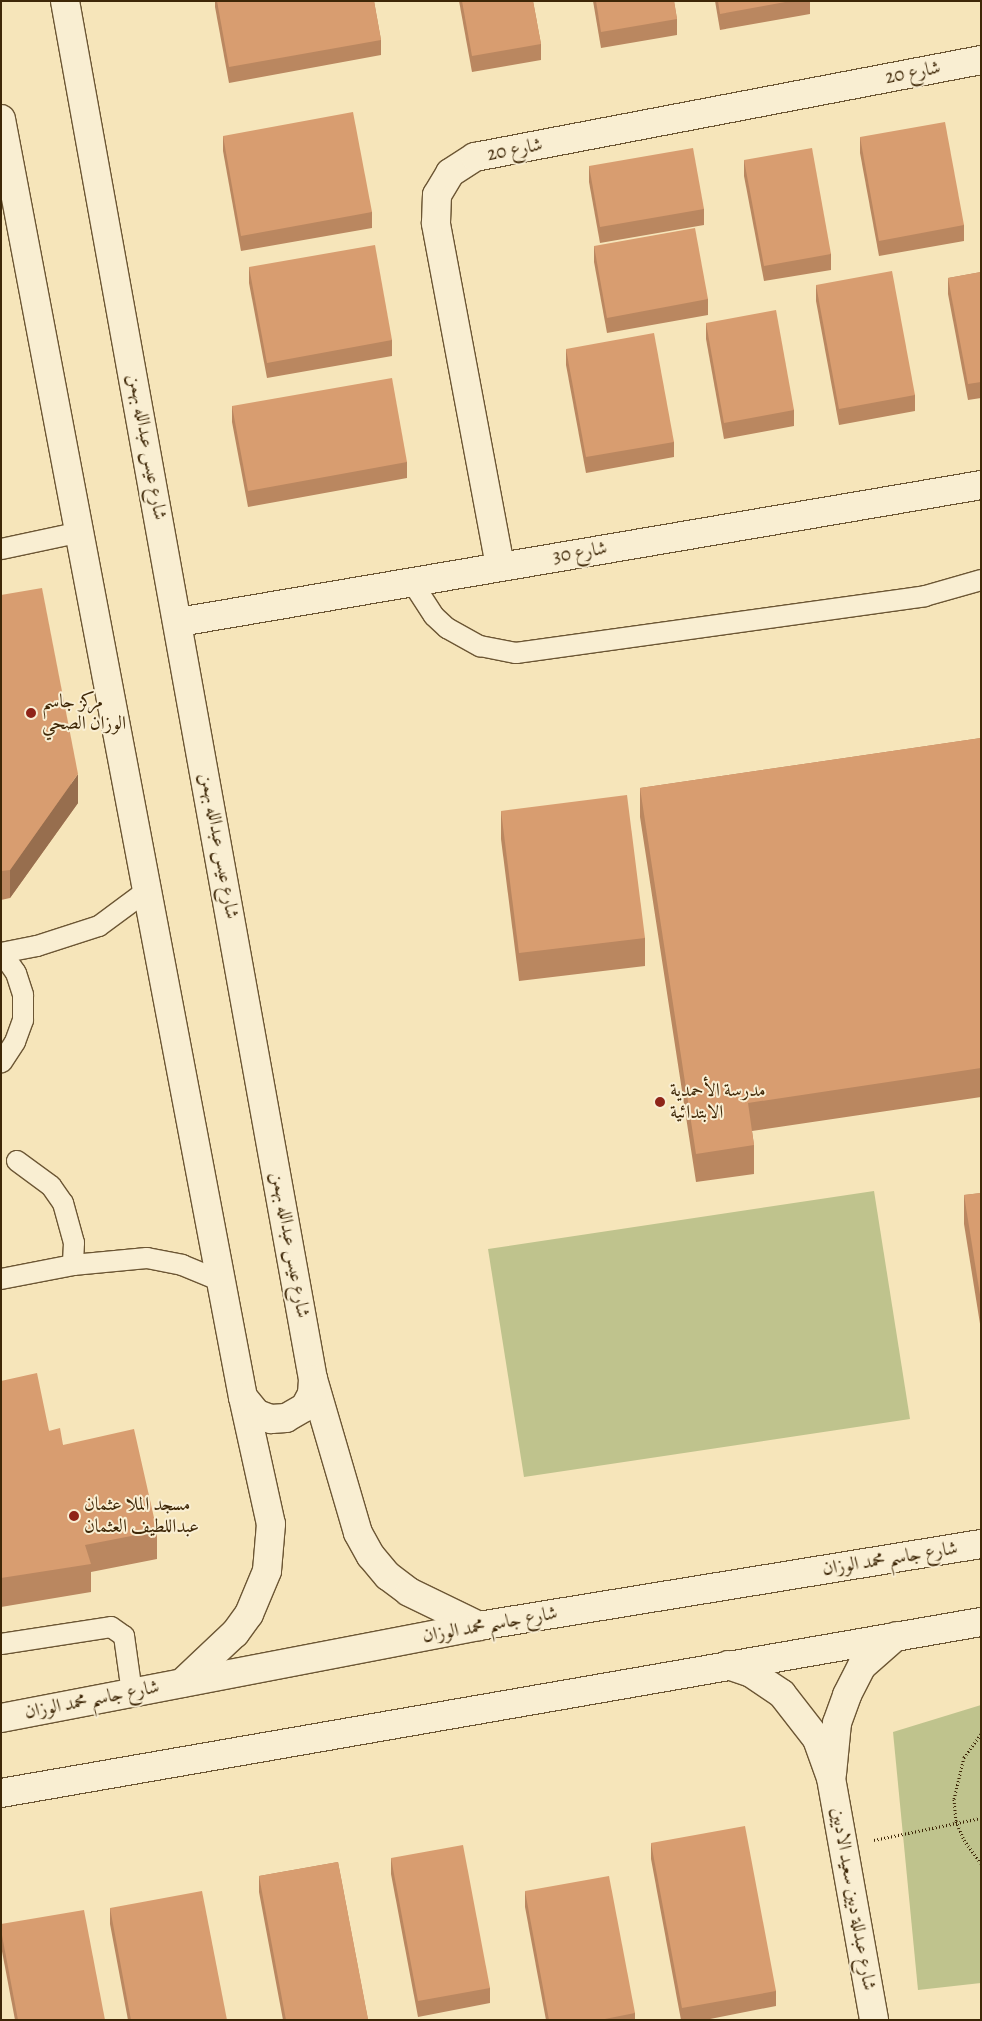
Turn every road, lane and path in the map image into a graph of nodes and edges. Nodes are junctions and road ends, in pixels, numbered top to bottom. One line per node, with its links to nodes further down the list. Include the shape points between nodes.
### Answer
1 (65, 1): 10 (street, شارع عيس عبدالله بهمن)
2 (981, 60): 7 (street, شارع 20, via 475,157 450,173 437,195 436,223)
3 (1, 119): 5 (street)
4 (981, 485): 7 (street, شارع 30)
5 (81, 532): 6 (lane); 11 (street)
6 (1, 549)
7 (500, 566): 9 (street, شارع 30)
8 (981, 580): 9 (lane, via 925,596 516,653 480,646 447,628 434,616)
9 (412, 582): 10 (street, شارع 30)
10 (179, 622): 18 (street, شارع عيس عبدالله بهمن)
11 (148, 889): 12 (lane, via 99,926 37,946); 17 (street)
12 (2, 953): 13 (lane, via 16,973 23,996 23,1020 16,1042)
13 (2, 1062)
14 (17, 1161): 15 (lane, via 51,1186 63,1203 74,1243)
15 (73, 1265): 16 (lane); 17 (lane, via 147,1258 164,1260)
16 (1, 1279)
17 (221, 1281): 19 (street)
18 (313, 1379): 19 (street, via 312,1394 305,1407 286,1418 271,1419 257,1414); 22 (street, شارع عيس عبدالله بهمن, via 358,1533 370,1556 409,1592)
19 (243, 1397): 26 (street, via 271,1524 267,1571 260,1593 235,1633)
20 (981, 1544): 22 (street, شارع جاسم محمد الوزان)
21 (981, 1622): 23 (street)
22 (479, 1626): 26 (street, شارع جاسم محمد الوزان)
23 (896, 1636): 25 (street); 30 (street, شارع عبدللة ديين سعيد الاديين, via 872,1654 850,1687 837,1724)
24 (1, 1644): 27 (lane, via 111,1627 124,1636)
25 (728, 1665): 30 (street, شارع عبدللة ديين سعيد الاديين, via 751,1673 782,1694 816,1739); 31 (street)
26 (182, 1683): 27 (street, شارع جاسم محمد الوزان)
27 (132, 1693): 28 (street, شارع جاسم محمد الوزان)
28 (1, 1718)
29 (981, 1734): 33 (path, via 964,1757 956,1778)
30 (831, 1778): 34 (street, شارع عبدللة ديين سعيد الاديين)
31 (1, 1793)
32 (981, 1818): 33 (path)
33 (956, 1821): 34 (path); 35 (path, via 964,1840)
34 (842, 1848): 36 (street, شارع عبدللة ديين سعيد الاديين)
35 (981, 1863)
36 (874, 2020)

